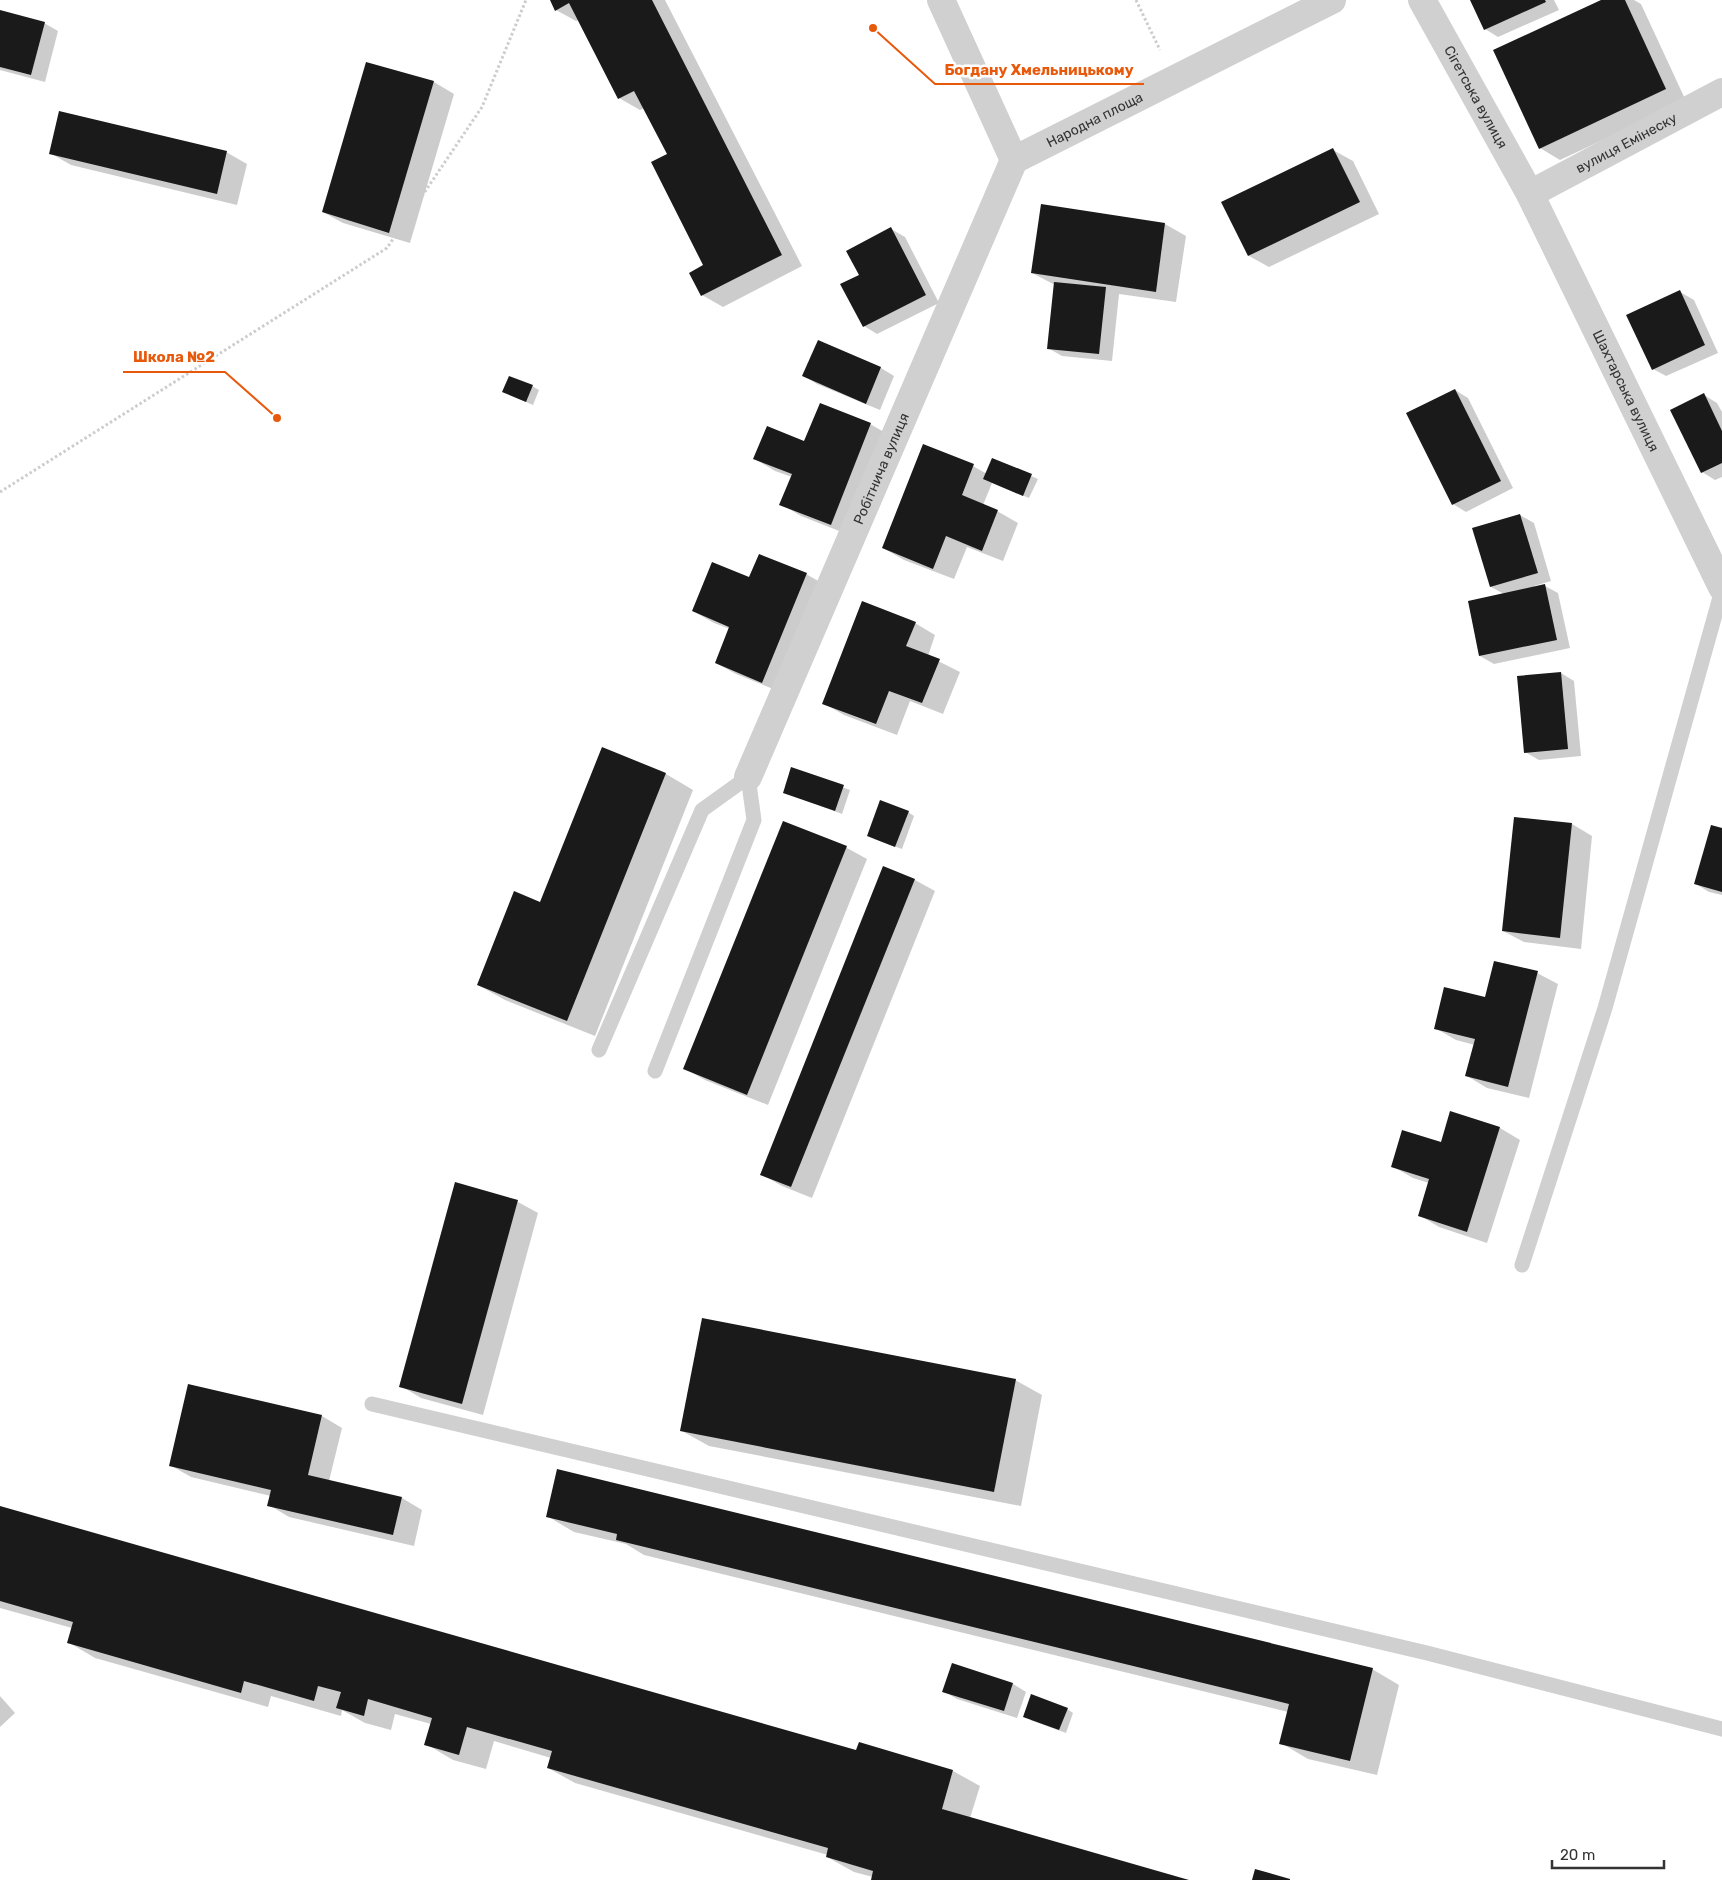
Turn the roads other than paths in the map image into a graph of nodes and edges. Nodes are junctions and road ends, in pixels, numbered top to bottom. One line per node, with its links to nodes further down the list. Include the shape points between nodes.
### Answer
1 (941, 0): 5 (street)
2 (1332, 0): 5 (street, Народна площа)
3 (1422, 0): 6 (street, Сігетська вулиця)
4 (1722, 92): 6 (street, вулиця Емінеску)
5 (1014, 160): 8 (street, Робітнича вулиця)
6 (1530, 194): 7 (street, Шахтарська вулиця)
7 (1722, 589): 11 (lane, via 1605,1008)
8 (748, 777): 9 (lane, via 702,810); 10 (lane, via 754,820)
9 (600, 1050)
10 (655, 1072)
11 (1522, 1265)
12 (372, 1404): 13 (lane, via 1427,1653)
13 (1722, 1729)

